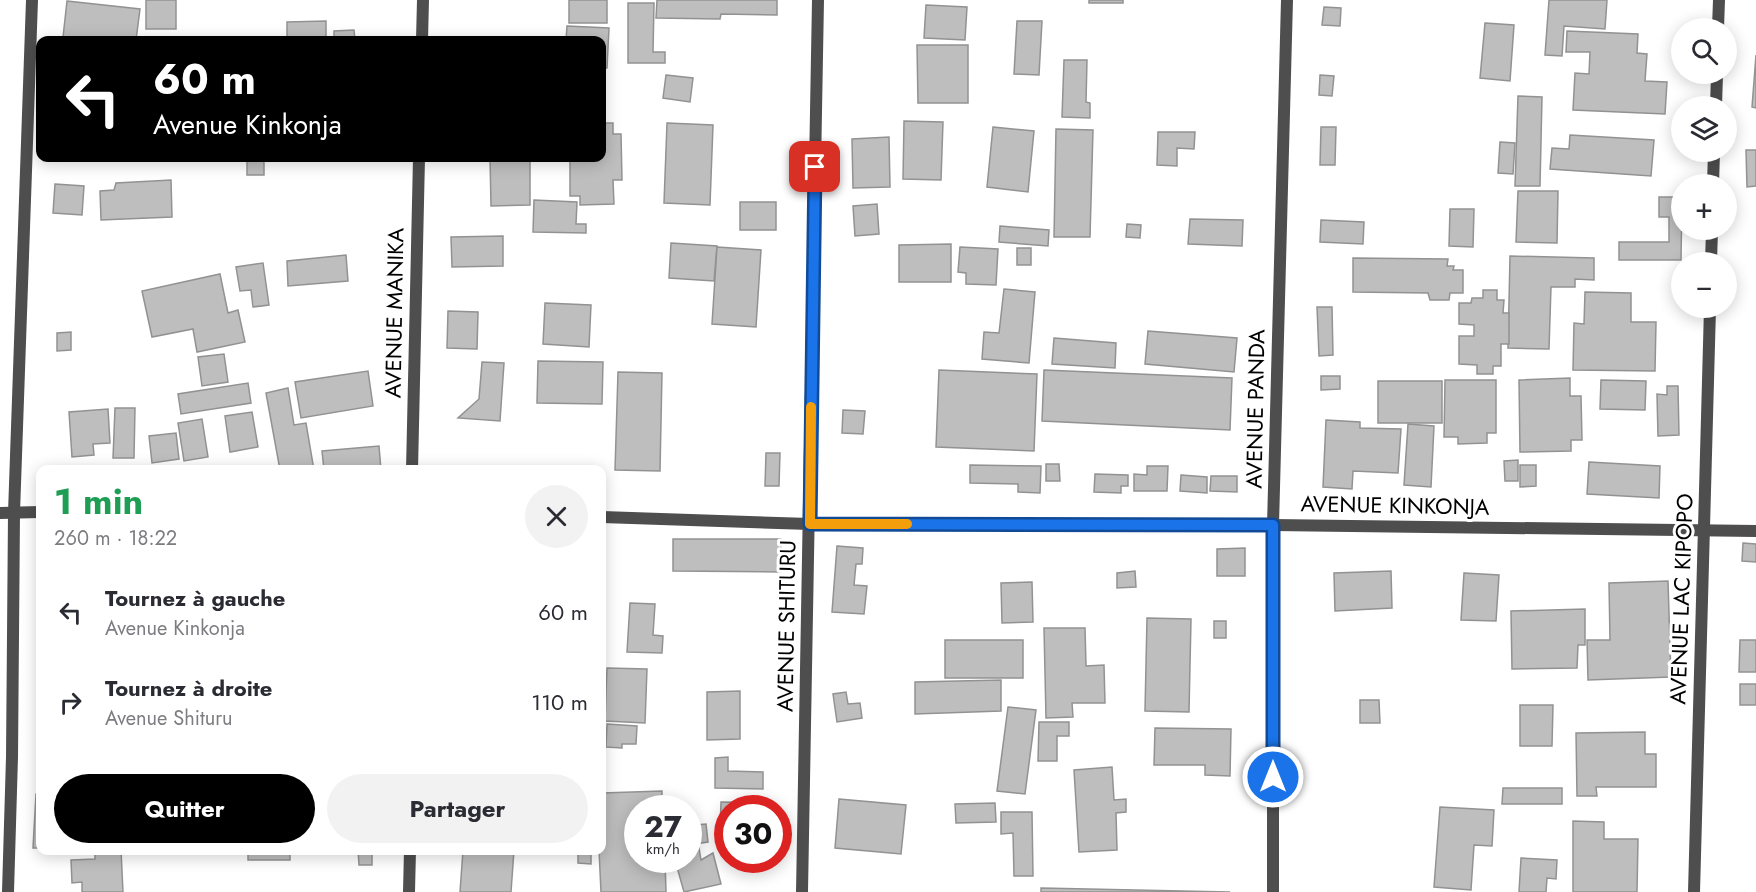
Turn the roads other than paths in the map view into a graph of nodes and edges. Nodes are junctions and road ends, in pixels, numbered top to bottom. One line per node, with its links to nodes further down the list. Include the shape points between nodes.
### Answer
1 (32, 0): 13 (street)
2 (423, 0): 7 (street)
3 (818, 0): 15 (street, AVENUE SHITURU)
4 (1287, 0): 16 (street, AVENUE PANDA)
5 (1719, 0): 6 (street)
6 (1718, 18)
7 (422, 36)
8 (419, 162): 10 (street, AVENUE MANIKA)
9 (1710, 318): 17 (street, AVENUE LAC KIPOPO)
10 (412, 465)
11 (36, 512): 13 (street)
12 (0, 513): 13 (street)
13 (14, 513): 20 (street)
14 (606, 517): 15 (street, AVENUE KINKONJA)
15 (810, 524): 16 (street, AVENUE KINKONJA); 22 (street, AVENUE SHITURU)
16 (1273, 525): 17 (street, AVENUE KINKONJA); 23 (street, AVENUE PANDA)
17 (1704, 531): 18 (street, AVENUE KINKONJA); 24 (street, AVENUE LAC KIPOPO)
18 (1756, 531)
19 (410, 855): 21 (street)
20 (8, 892)
21 (409, 892)
22 (802, 892)
23 (1273, 892)
24 (1694, 892)

